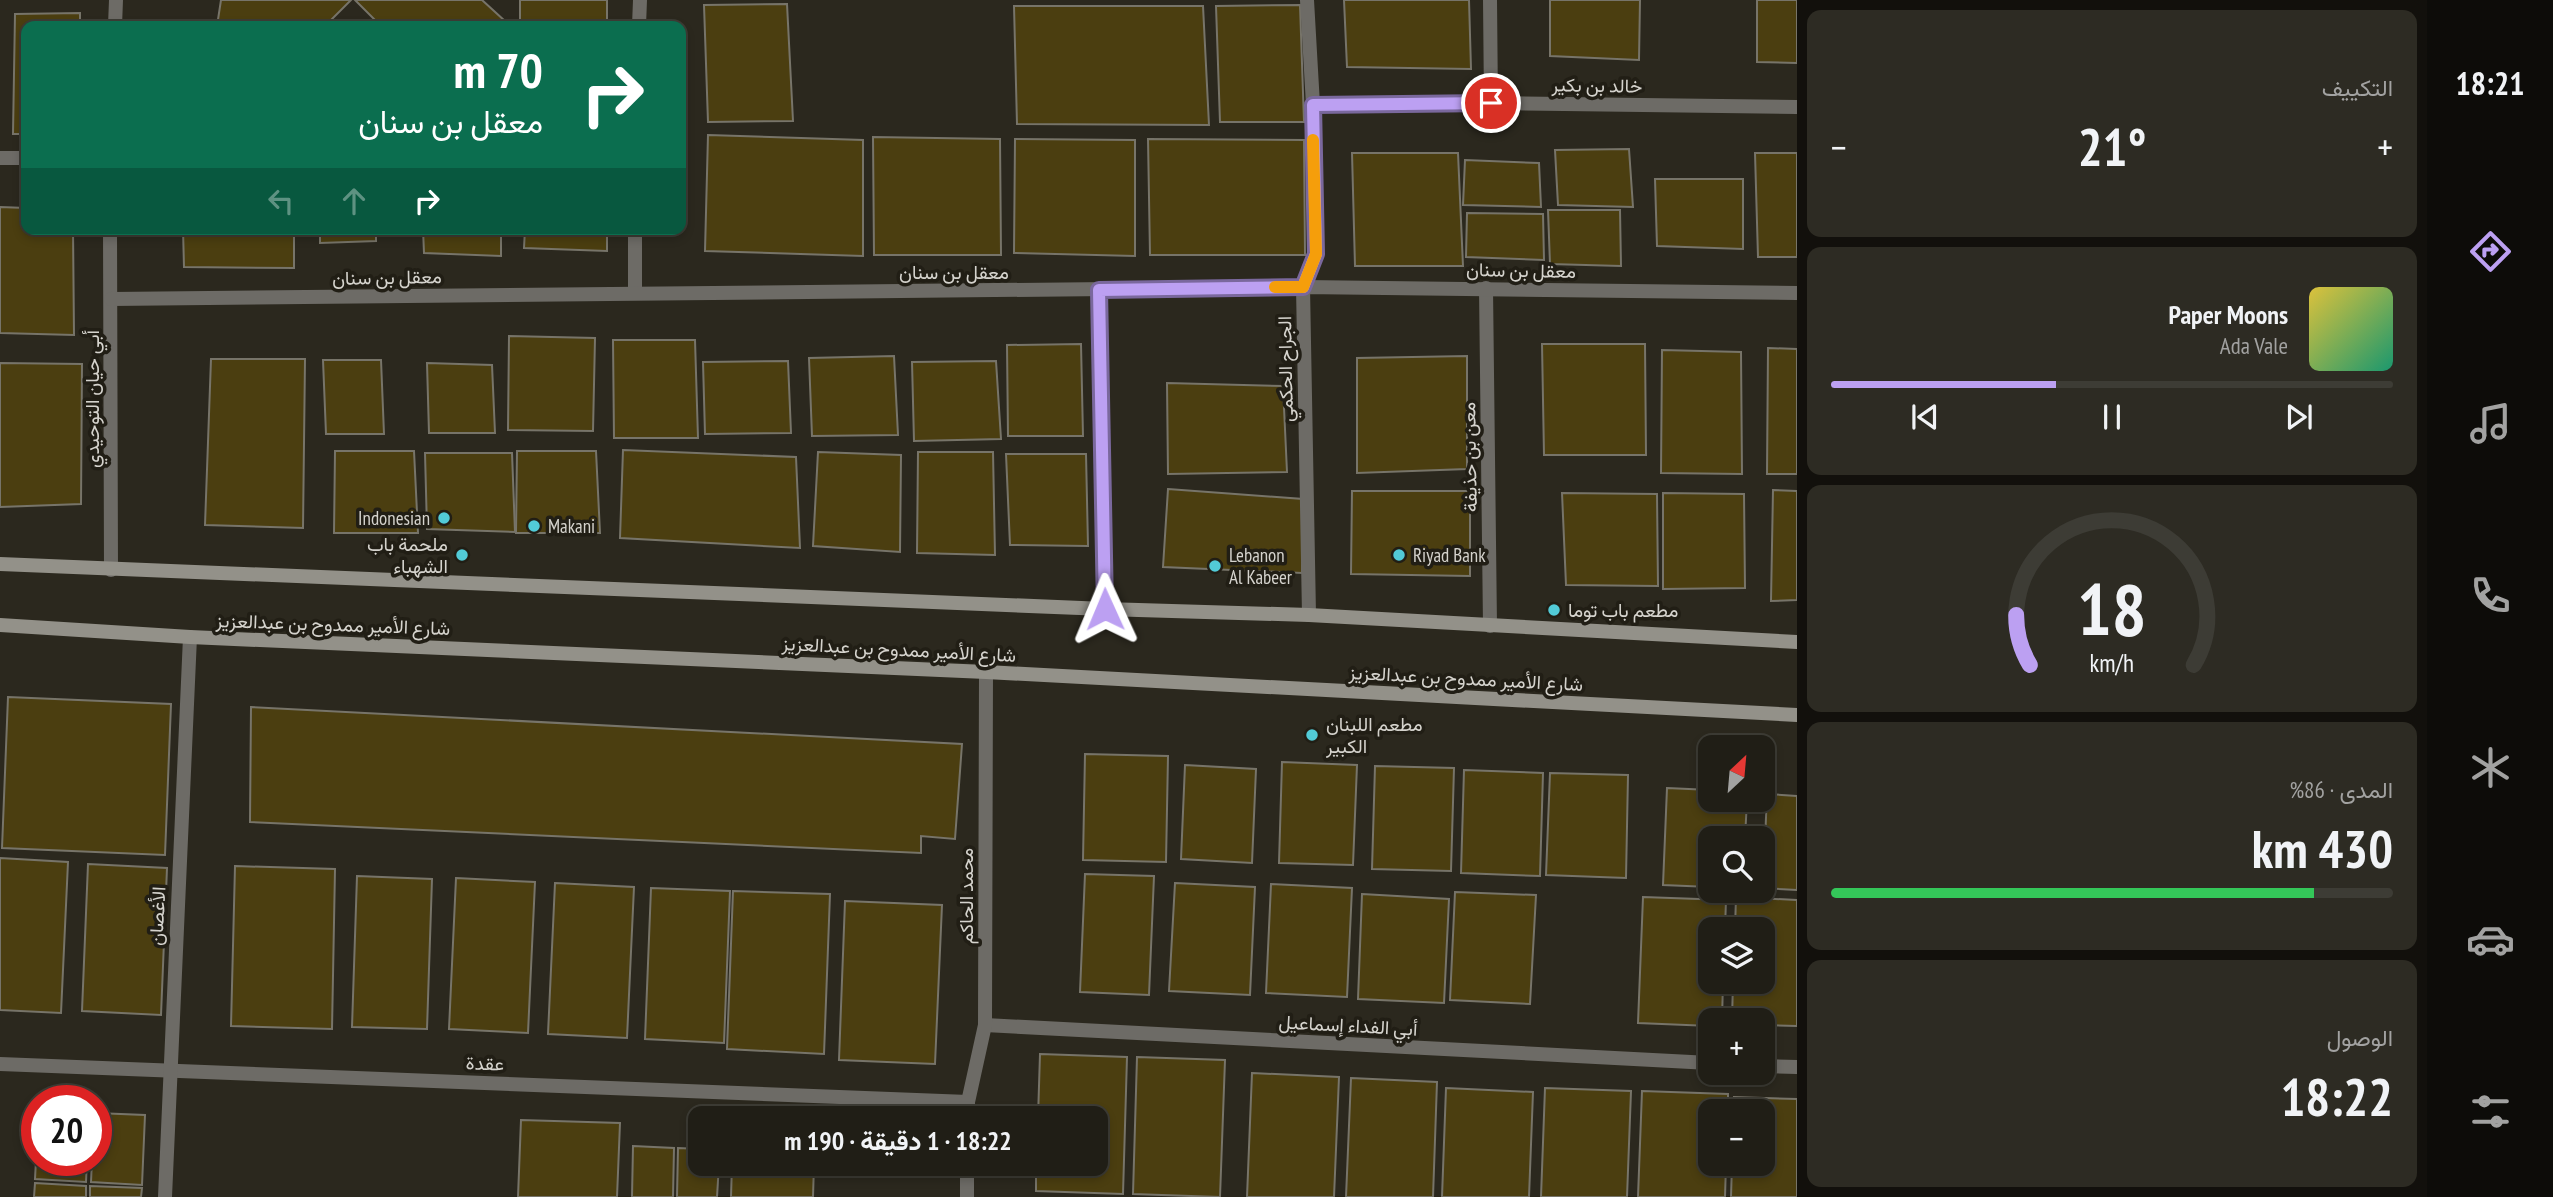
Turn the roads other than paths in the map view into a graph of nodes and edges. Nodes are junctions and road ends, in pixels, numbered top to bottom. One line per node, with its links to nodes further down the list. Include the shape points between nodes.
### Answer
1 (116, 0): 5 (street)
2 (640, 0): 6 (street)
3 (1307, 0): 8 (street, الجراح الحكمي)
4 (1490, 0): 7 (street)
5 (115, 21)
6 (639, 21)
7 (1491, 103): 8 (street, خالد بن بكير); 9 (street, خالد بن بكير)
8 (1313, 105): 14 (street, الجراح الحكمي, via 1316,254)
9 (1797, 107)
10 (0, 158): 11 (street)
11 (21, 158)
12 (110, 235): 19 (street, أبي حيان التوحيدي)
13 (635, 235): 17 (street)
14 (1303, 287): 15 (street, معقل بن سنان); 16 (street, معقل بن سنان); 23 (street, الجراح الحكمي)
15 (1486, 288): 18 (street, معقل بن سنان); 25 (street, معن بن حذيفة)
16 (1099, 290): 17 (street, معقل بن سنان); 22 (street)
17 (635, 293): 19 (street, معقل بن سنان)
18 (1797, 293)
19 (111, 299): 21 (street, أبي حيان التوحيدي)
20 (0, 564): 21 (street)
21 (111, 570): 22 (street)
22 (1105, 609): 23 (street)
23 (1308, 615): 25 (street)
24 (0, 625): 26 (street, شارع الأمير ممدوح بن عبدالعزيز)
25 (1490, 626): 27 (street)
26 (190, 637): 28 (street, شارع الأمير ممدوح بن عبدالعزيز); 35 (street, الأغصان)
27 (1797, 642)
28 (986, 672): 29 (street, شارع الأمير ممدوح بن عبدالعزيز); 30 (street, محمد الحاكم)
29 (1797, 715)
30 (985, 1025): 31 (street, أبي الفداء إسماعيل); 36 (street, محمد الحاكم)
31 (1698, 1062)
32 (0, 1064): 35 (street, عقدة)
33 (1775, 1067): 34 (street)
34 (1797, 1068)
35 (169, 1070): 36 (street, عقدة); 39 (street, الأغصان)
36 (968, 1102): 37 (street, محمد الحاكم)
37 (968, 1106)
38 (967, 1176): 40 (street)
39 (165, 1197)
40 (967, 1197)

